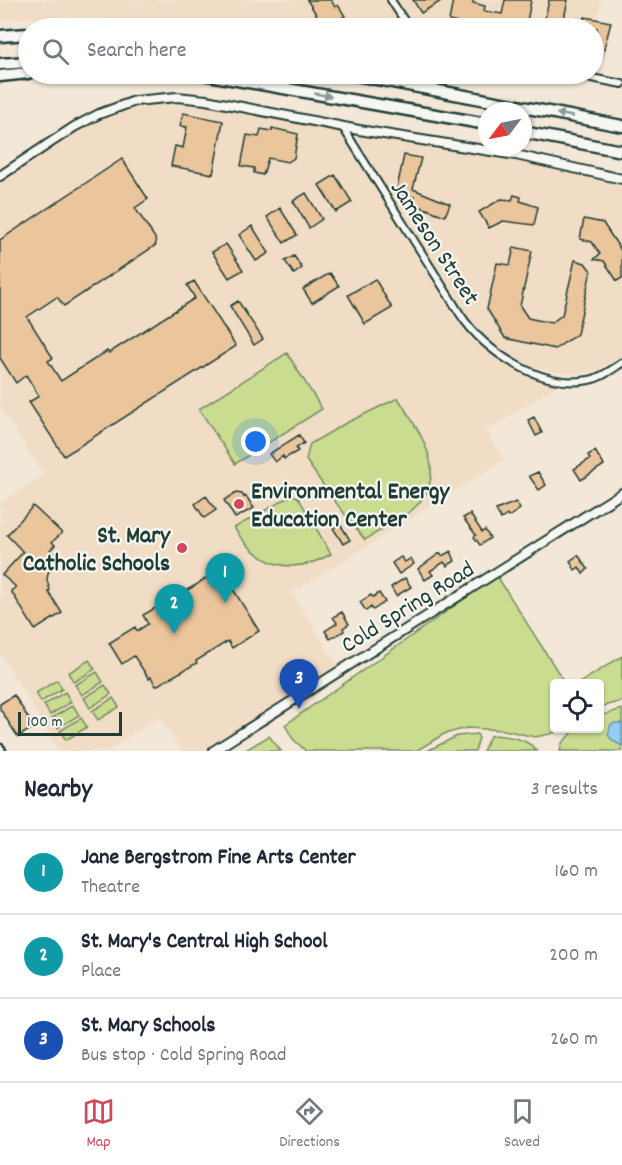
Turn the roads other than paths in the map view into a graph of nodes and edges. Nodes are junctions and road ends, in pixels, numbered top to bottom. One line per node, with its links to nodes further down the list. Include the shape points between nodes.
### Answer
1 (391, 0): 2 (street)
2 (403, 18)
3 (18, 35): 4 (highway)
4 (0, 36)
5 (18, 63): 6 (highway)
6 (0, 64)
7 (18, 74): 8 (highway)
8 (0, 76)
9 (604, 80): 12 (street)
10 (260, 84): 13 (highway, one-way to 13)
11 (402, 84): 15 (highway, one-way to 11)
12 (622, 84)
13 (478, 122)
14 (342, 126): 18 (street, via 198,99 156,98 118,106 90,118); 19 (street, via 516,155); 20 (street, Jameson Street, via 468,326 489,347 514,364 543,376 580,381 599,378)
15 (622, 126)
16 (532, 134): 17 (highway)
17 (622, 151)
18 (0, 176)
19 (622, 179)
20 (622, 363)
21 (622, 493): 22 (street, Cold Spring Road)
22 (213, 751)

